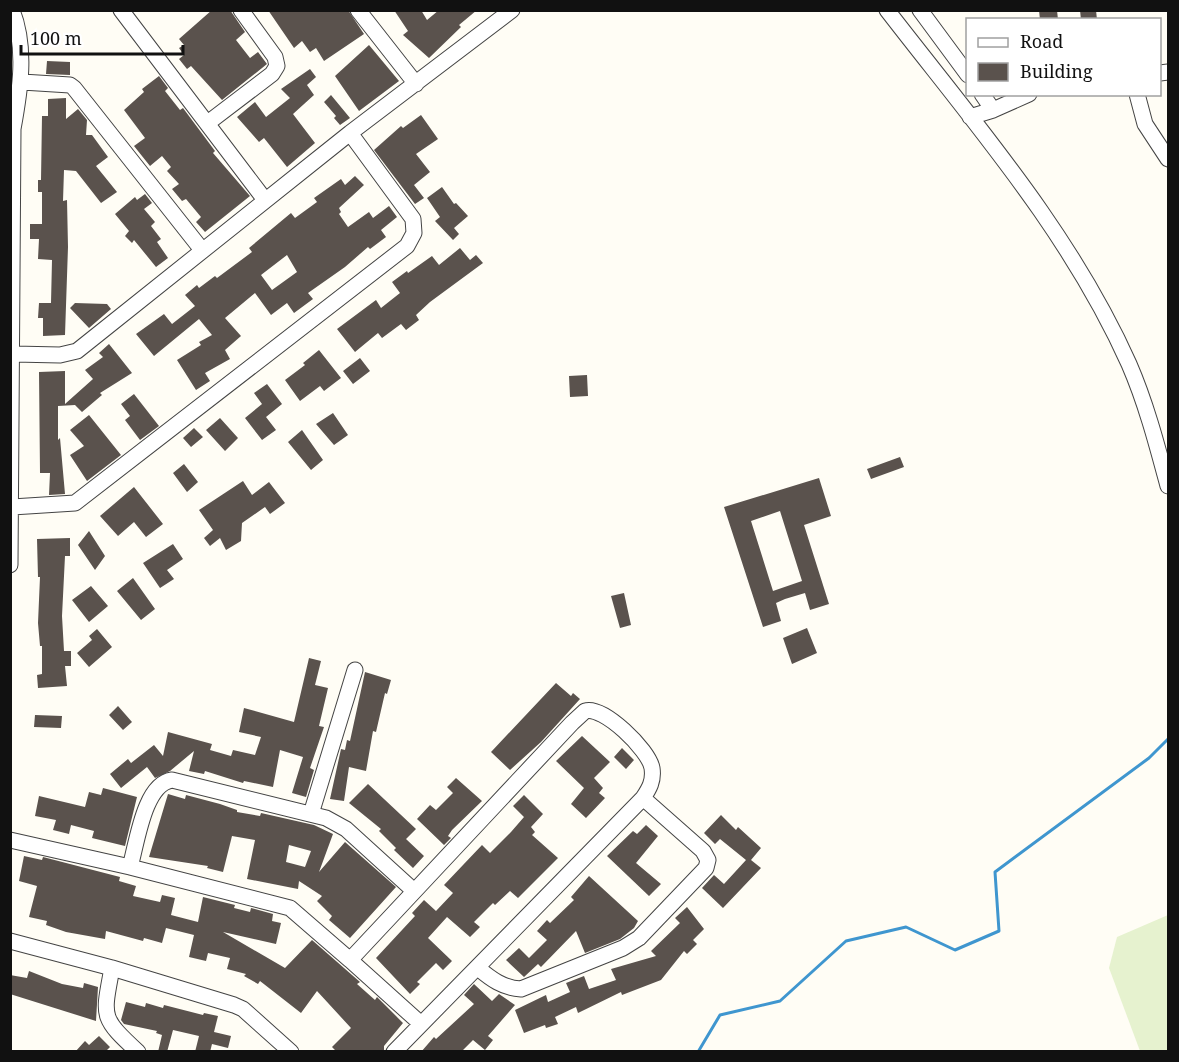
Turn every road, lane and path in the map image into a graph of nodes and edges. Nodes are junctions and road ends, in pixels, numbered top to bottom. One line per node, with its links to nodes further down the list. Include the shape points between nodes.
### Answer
1 (12, 10): 9 (street, via 17,24)
2 (121, 10): 16 (street)
3 (240, 10): 16 (street, via 275,57 277,66)
4 (358, 10): 10 (street)
5 (512, 10): 10 (street)
6 (887, 10): 15 (street)
7 (920, 10): 8 (street)
8 (966, 72)
9 (22, 82): 17 (street); 21 (street, via 74,88)
10 (416, 84): 18 (street)
11 (983, 96): 14 (street)
12 (1024, 96): 14 (street)
13 (1138, 96): 19 (street, via 1145,124)
14 (993, 110): 15 (street)
15 (970, 117): 23 (street, via 1041,207 1087,282)
16 (209, 123): 20 (street)
17 (12, 130): 22 (street)
18 (350, 133): 20 (street); 25 (street, via 413,219 414,233 407,246 75,503)
19 (1168, 159)
20 (265, 200): 21 (street)
21 (202, 250): 22 (street, via 77,351 60,355)
22 (14, 354): 25 (street)
23 (1162, 433): 24 (street)
24 (1168, 486)
25 (12, 507): 26 (street)
26 (10, 565)
27 (355, 670): 29 (street)
28 (643, 798): 32 (street, via 652,784 652,767 644,751 600,713 585,711); 36 (street); 36 (street, via 703,851 708,860 706,868 639,938 521,989 510,989)
29 (311, 814): 31 (street, via 165,781 148,802); 32 (street, via 346,829)
30 (10, 840): 31 (street)
31 (130, 867): 34 (street, via 290,908)
32 (413, 890): 34 (street)
33 (10, 941): 35 (street)
34 (350, 960): 37 (street)
35 (112, 968): 38 (street, via 105,1009 108,1020); 39 (street, via 243,1009)
36 (478, 968): 37 (street)
37 (420, 1023): 40 (street)
38 (138, 1052)
39 (291, 1052)
40 (394, 1052)

